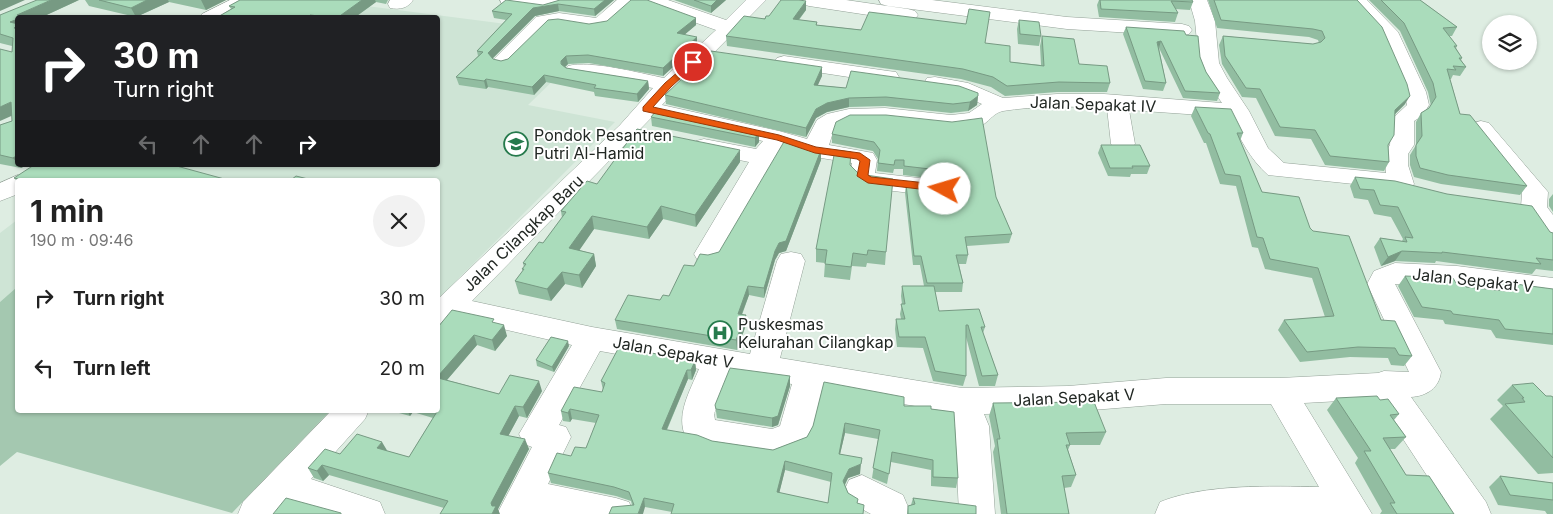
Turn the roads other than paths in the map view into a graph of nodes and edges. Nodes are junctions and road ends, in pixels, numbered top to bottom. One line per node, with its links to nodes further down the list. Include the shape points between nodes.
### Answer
1 (244, 0): 11 (street)
2 (509, 0): 3 (street, via 542,6)
3 (557, 0)
4 (628, 0): 18 (street, via 601,23 559,19 543,22)
5 (651, 0): 13 (street)
6 (757, 0): 13 (street, Jalan Cilangkap Baru)
7 (809, 0): 12 (street)
8 (888, 0): 14 (street, via 1067,22)
9 (1198, 0): 24 (street, via 1205,21 1215,36 1209,63)
10 (1356, 0): 24 (street, via 1388,32 1415,92 1418,105 1403,119 1402,145 1396,154 1396,165 1414,187 1277,170 1258,152)
11 (215, 15)
12 (959, 23)
13 (729, 28): 15 (street, Jalan Cilangkap Baru)
14 (1182, 30)
15 (706, 50): 16 (street); 20 (street, Jalan Cilangkap Baru)
16 (734, 55)
17 (762, 59): 22 (street, via 961,87 983,94)
18 (502, 61)
19 (575, 70): 20 (street)
20 (668, 85): 23 (street, Jalan Cilangkap Baru)
21 (1117, 102): 22 (street, Jalan Sepakat IV, via 1057,101); 24 (street, Jalan Sepakat IV); 30 (street)
22 (1000, 105): 31 (street, Jalan Sepakat IV, via 976,118 951,122 847,115 824,126)
23 (647, 109): 26 (street, Jalan Cilangkap Baru); 28 (street)
24 (1238, 111)
25 (1481, 128): 36 (street)
26 (628, 130): 27 (street); 41 (street, Jalan Cilangkap Baru)
27 (656, 136)
28 (779, 138): 31 (street); 32 (street)
29 (686, 142): 32 (street)
30 (1123, 144)
31 (815, 150): 34 (street, via 864,158 862,176 868,180)
32 (764, 158): 38 (street)
33 (15, 184): 35 (street)
34 (945, 189)
35 (0, 193)
36 (1534, 199): 37 (street)
37 (1553, 235)
38 (708, 254)
39 (791, 261): 44 (street)
40 (1553, 288): 46 (street, Jalan Sepakat V, via 1457,276 1395,273 1384,278 1381,284 1425,372 1424,379 1416,384)
41 (443, 312): 42 (street, Jalan Sepakat V)
42 (592, 338): 43 (street, Jalan Sepakat V); 52 (street, via 536,434 554,437)
43 (718, 361): 44 (street, Jalan Sepakat V); 45 (street, via 698,414 698,428 713,435 773,444 794,435)
44 (762, 367): 45 (street, Jalan Sepakat V)
45 (810, 375): 48 (street, Jalan Sepakat V)
46 (1384, 384): 47 (street, Jalan Sepakat V); 60 (street)
47 (1280, 391): 48 (street, Jalan Sepakat V, via 1166,391 1059,399); 53 (street)
48 (962, 401): 58 (street, via 972,426)
49 (350, 413): 50 (street)
50 (283, 486): 54 (street); 55 (street)
51 (862, 491): 57 (street, via 890,506)
52 (520, 505): 56 (street)
53 (1351, 509): 59 (street, via 1309,503 1186,509)
54 (256, 514)
55 (367, 514)
56 (616, 514)
57 (893, 514)
58 (977, 514)
59 (1173, 514)
60 (1473, 514)

